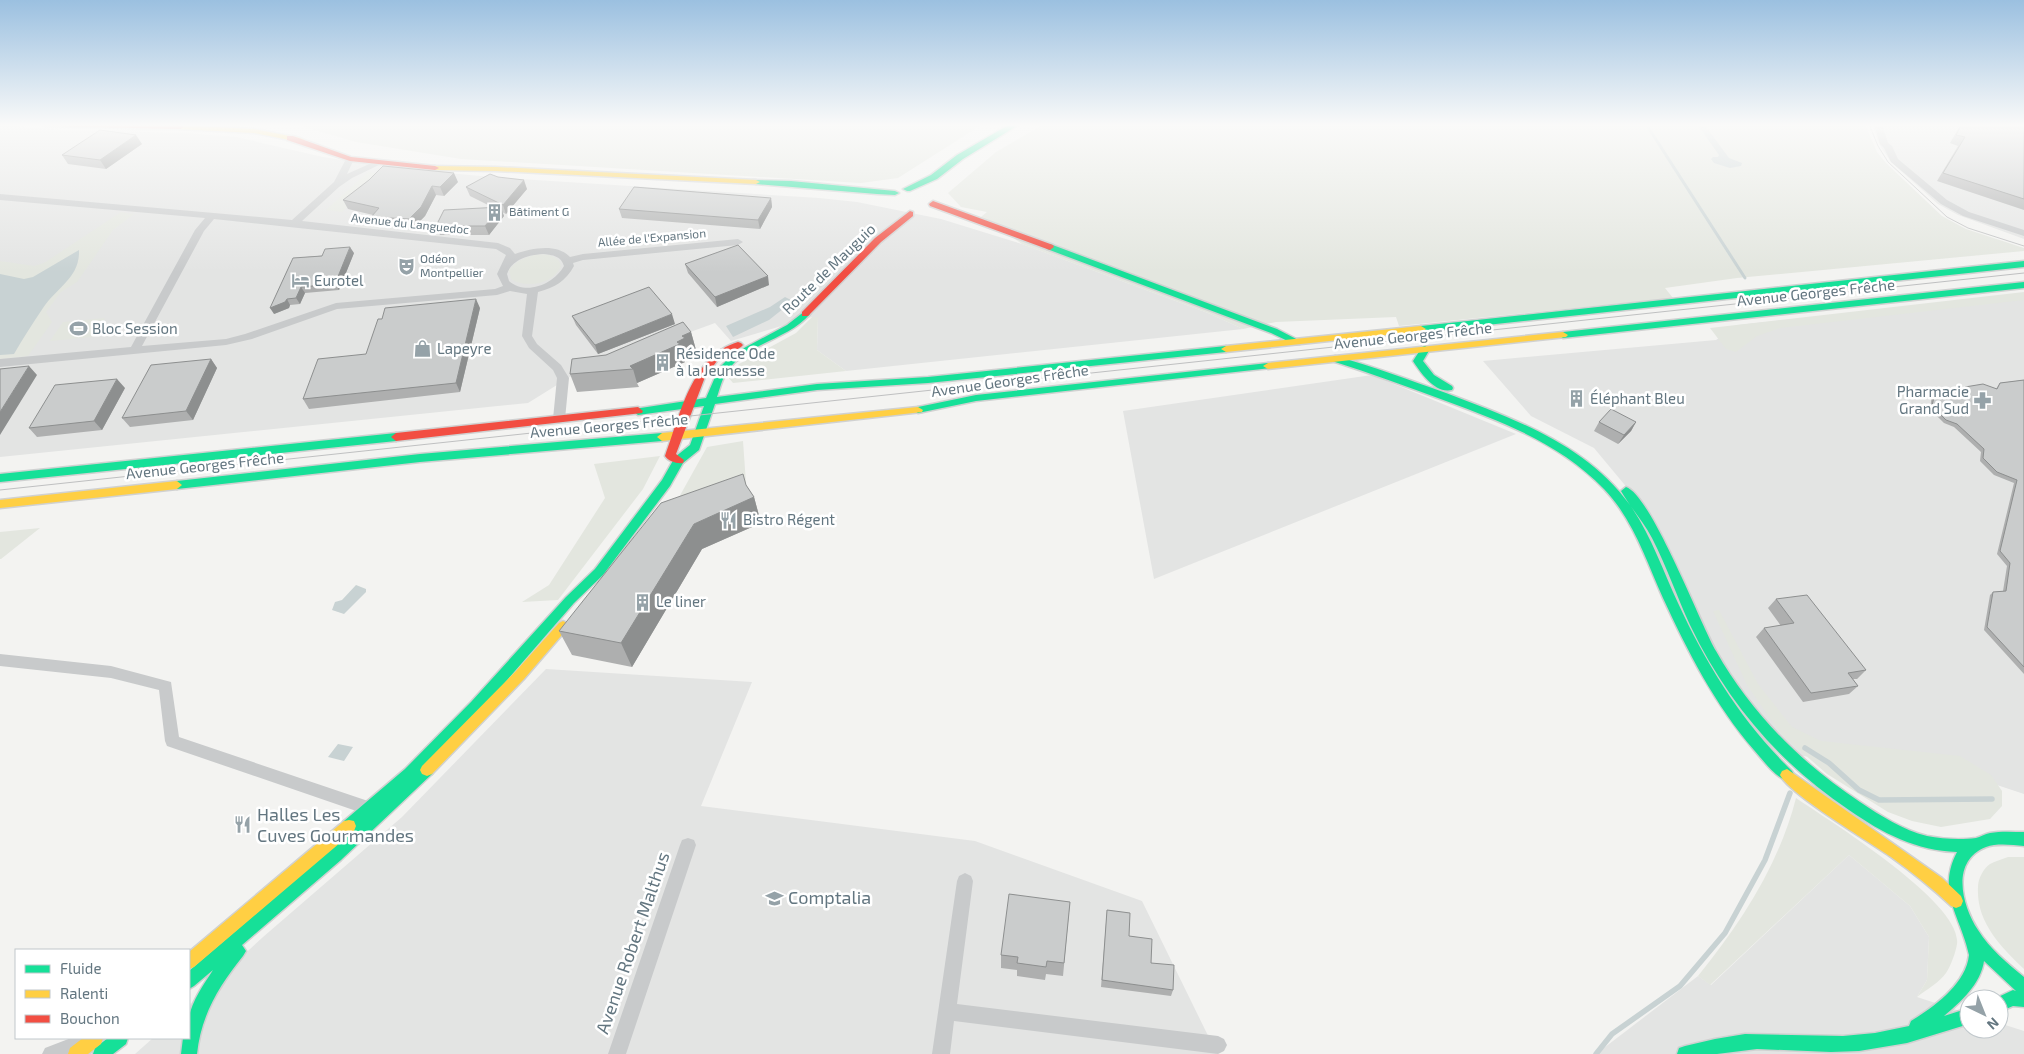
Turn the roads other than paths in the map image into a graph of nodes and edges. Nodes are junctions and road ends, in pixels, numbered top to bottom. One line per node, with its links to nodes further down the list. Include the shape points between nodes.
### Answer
1 (343, 173): 8 (street)
2 (352, 173): 8 (street)
3 (577, 173): 7 (main road)
4 (938, 173): 9 (main road)
5 (958, 173): 11 (main road)
6 (1909, 173): 17 (street, via 1944,202 1966,214)
7 (766, 183): 10 (main road, via 804,183); 13 (main road, via 834,192)
8 (336, 185): 16 (street)
9 (907, 189): 10 (main road); 11 (main road)
10 (895, 192): 13 (main road, Route de Mauguio, via 890,196)
11 (930, 196): 14 (main road, Route de Mauguio, via 925,211); 27 (main road, via 1274,330)
12 (0, 197): 15 (street, Avenue du Languedoc)
13 (890, 210): 14 (main road); 35 (main road, Route de Mauguio, via 888,219 791,313 761,334 714,359 700,376)
14 (910, 214): 34 (main road, Route de Mauguio, via 878,240 806,314 790,327 736,356 718,379)
15 (211, 216): 16 (street, Avenue du Languedoc); 29 (street, via 200,230)
16 (294, 223): 20 (street, Avenue du Languedoc, via 498,246 511,255)
17 (2024, 233)
18 (738, 242): 19 (street, Allée de l'Expansion)
19 (568, 261): 20 (street, via 560,253 543,251 524,254); 24 (street, via 563,277 551,285)
20 (508, 264): 23 (street, via 502,277)
21 (2024, 264): 25 (main road, Avenue Georges Frêche)
22 (2024, 285): 28 (main road, Avenue Georges Frêche)
23 (510, 286): 24 (street); 29 (street, via 497,292 336,306 226,342)
24 (533, 290): 36 (street, via 526,332 528,341 557,368 563,378)
25 (1348, 336): 26 (main road, Avenue Georges Frêche); 30 (main road)
26 (1321, 339): 27 (main road, Avenue Georges Frêche); 31 (main road)
27 (1297, 342): 34 (main road, Avenue Georges Frêche, via 937,379 842,384)
28 (1425, 349): 30 (main road, Avenue Georges Frêche); 33 (main road, via 1418,361 1421,368 1432,381)
29 (134, 351): 32 (street)
30 (1361, 356): 31 (main road, Avenue Georges Frêche); 33 (main road)
31 (1335, 359): 37 (main road, Avenue Georges Frêche, via 1056,388 976,398 924,409); 51 (main road, via 1403,381 1536,432 1570,453 1618,498 1635,523 1701,667 1750,736 1781,770 1817,800 1929,874)
32 (0, 363)
33 (1443, 386): 47 (main road, via 1510,413 1575,445 1612,475 1650,522 1717,665 1739,700 1760,728 1793,760 1831,791 1906,835 1950,847)
34 (712, 400): 35 (main road, Avenue Georges Frêche); 37 (main road, Route de Mauguio)
35 (689, 403): 36 (main road, Avenue Georges Frêche); 38 (main road, Route de Mauguio)
36 (559, 419): 40 (main road, Avenue Georges Frêche)
37 (700, 433): 38 (main road, Avenue Georges Frêche); 39 (main road, Route de Mauguio, via 695,447)
38 (677, 436): 39 (main road, Route de Mauguio, via 670,456); 41 (main road, Avenue Georges Frêche, via 420,458)
39 (678, 460): 42 (main road, Route de Mauguio)
40 (0, 478)
41 (0, 504)
42 (599, 572): 44 (main road, via 476,706 410,773); 45 (main road, via 572,615 492,707)
43 (0, 660): 44 (street, via 110,672 166,686 172,741)
44 (368, 808): 49 (main road)
45 (385, 812): 55 (main road); 68 (main road, via 226,963 209,989 196,1019)
46 (2024, 839): 47 (main road, via 1991,838)
47 (1973, 844): 51 (main road, via 1955,867)
48 (688, 845): 69 (street, Avenue Robert Malthus)
49 (320, 851): 53 (main road); 54 (main road, via 312,866)
50 (966, 881): 59 (street)
51 (1956, 901): 52 (main road)
52 (1969, 930): 56 (main road, via 1985,952); 62 (main road, via 1977,956 1970,975 1952,1001 1928,1021)
53 (190, 961)
54 (190, 969)
55 (190, 980)
56 (2024, 987)
57 (2024, 999): 58 (main road)
58 (2009, 1000)
59 (947, 1011): 64 (street); 70 (street)
60 (1959, 1020): 62 (main road)
61 (117, 1039): 63 (main road)
62 (1894, 1039): 71 (main road, via 1844,1044 1758,1040 1708,1046)
63 (102, 1044): 65 (street); 66 (main road); 67 (main road)
64 (1218, 1045)
65 (51, 1054)
66 (76, 1054)
67 (88, 1054)
68 (189, 1054)
69 (617, 1054)
70 (941, 1054)
71 (1685, 1054)

